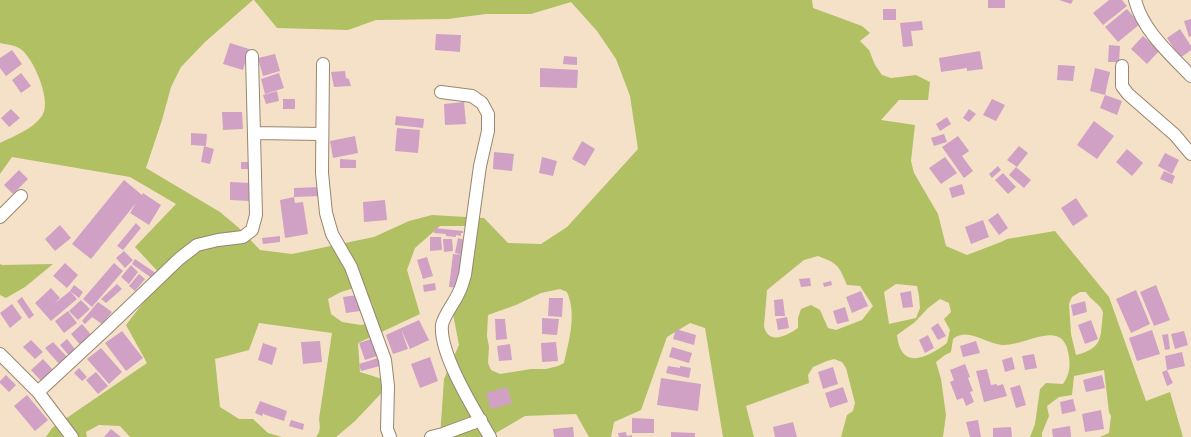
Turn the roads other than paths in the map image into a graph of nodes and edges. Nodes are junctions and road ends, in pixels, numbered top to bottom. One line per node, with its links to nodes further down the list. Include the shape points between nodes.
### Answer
1 (1135, 0): 5 (street, via 1156,40)
2 (252, 56): 7 (street)
3 (323, 64): 8 (street)
4 (1122, 66): 9 (street, via 1122,86 1128,94 1175,135)
5 (1191, 76)
6 (441, 92): 14 (street, via 472,96 482,103 488,114 488,131 480,166 465,274 459,292 442,324 443,341 449,360)
7 (254, 133): 8 (street); 13 (street, via 256,215 252,230 243,237 197,245)
8 (322, 134): 16 (street, via 326,213 332,234 351,267 385,360 388,386 386,429)
9 (1191, 154)
10 (21, 196): 11 (street)
11 (0, 217)
12 (0, 354): 13 (street)
13 (38, 392): 15 (street)
14 (480, 420): 17 (street); 18 (street)
15 (72, 437)
16 (390, 437)
17 (431, 437)
18 (490, 437)

